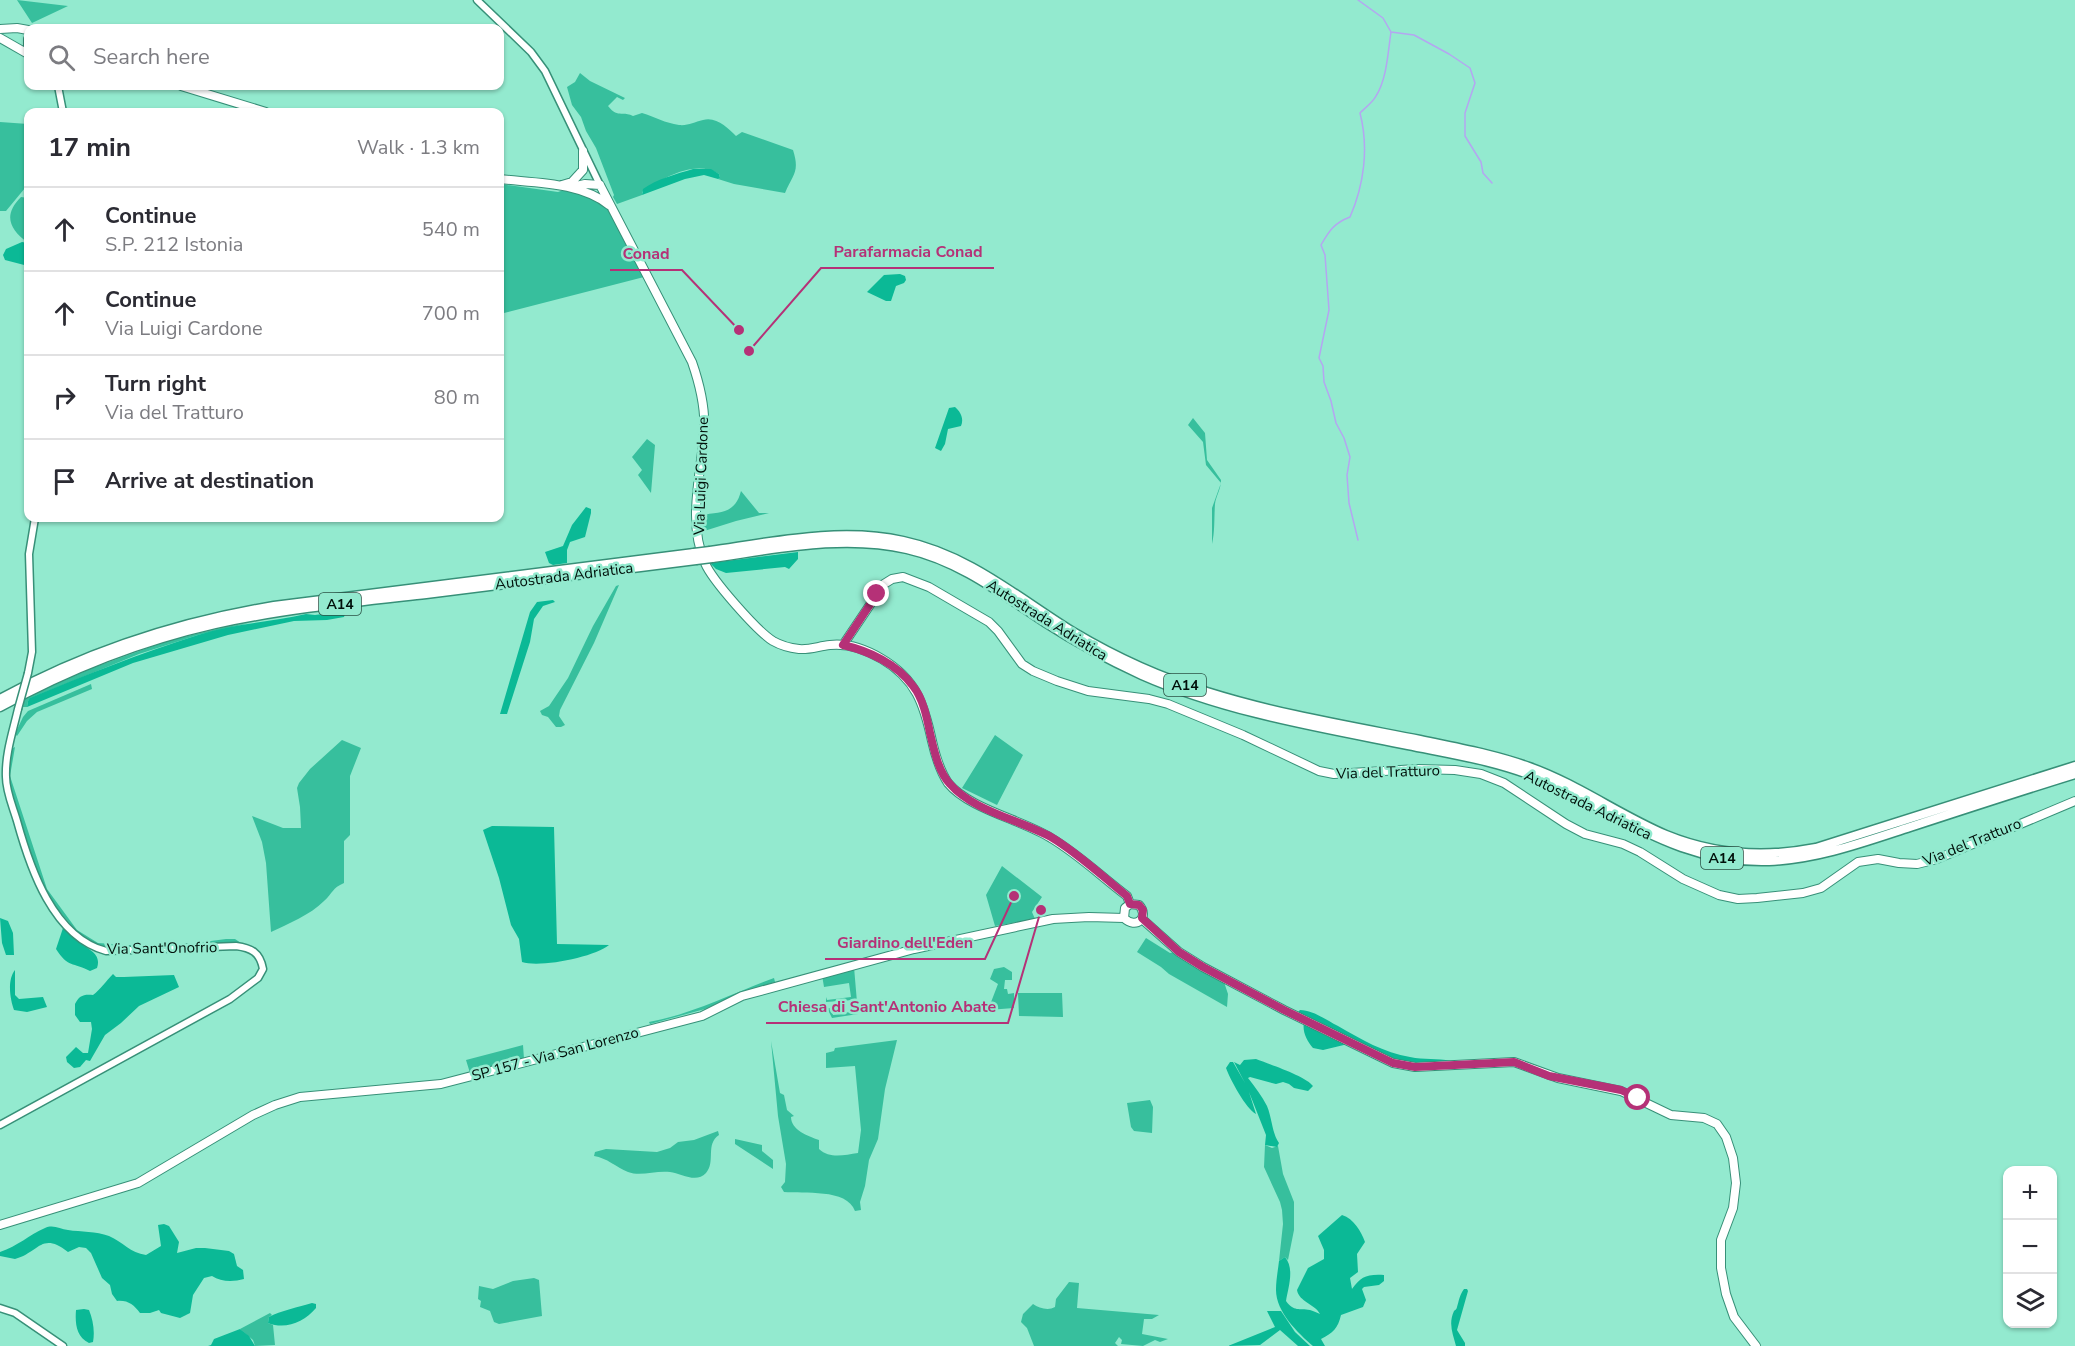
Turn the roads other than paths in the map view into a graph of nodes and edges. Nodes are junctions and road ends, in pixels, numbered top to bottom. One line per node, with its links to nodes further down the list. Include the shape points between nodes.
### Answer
1 (477, 0): 2 (street, Via Luigi Cardone)
2 (503, 24)
3 (504, 25): 12 (street, Via Luigi Cardone, via 545,71)
4 (0, 29): 5 (main road)
5 (24, 29)
6 (0, 38): 7 (main road)
7 (24, 51)
8 (59, 90): 10 (street)
9 (194, 90): 11 (main road)
10 (62, 108)
11 (253, 108)
12 (583, 151): 14 (street, Via Luigi Cardone); 15 (main road, via 583,170 572,182)
13 (504, 179): 15 (main road)
14 (600, 185): 16 (main road); 17 (main road); 18 (main road, Via Luigi Cardone)
15 (560, 186): 16 (main road)
16 (569, 188): 17 (main road)
17 (584, 192): 18 (main road)
18 (610, 206): 22 (main road, Via Luigi Cardone, via 699,380 704,431 697,529 705,564 755,627 774,642 797,649)
19 (34, 522): 31 (street, Via Sant'Onofrio, bridge, via 29,554 32,652 7,756 6,784 37,882 76,937 93,948 106,951 236,946 256,952 262,969 258,978 230,999)
20 (695, 556): 21 (highway, Autostrada Adriatica / A14, bridge, via 806,542 867,543 946,561); 23 (highway, Autostrada Adriatica / A14, via 285,604 216,616 108,649); 24 (highway, Autostrada Adriatica / A14, via 224,622 110,656)
21 (1000, 587): 25 (highway, Autostrada Adriatica / A14, via 1075,633 1170,679 1257,706 1519,764 1562,781 1639,822 1711,849 1750,854 1793,852 1840,842); 26 (highway, Autostrada Adriatica / A14, via 1083,646 1205,699 1511,768 1665,842 1710,856 1746,861 1831,852)
22 (843, 645): 27 (main road, Via del Tratturo, via 884,584 903,576 989,622 1022,664 1057,681 1088,691 1168,704 1327,773 1417,769 1481,774 1504,783 1575,829 1631,848 1701,888 1738,898 1787,896 1821,888 1858,862 1870,859 1917,864 1937,859); 28 (main road, Via Luigi Cardone, via 882,659 913,685 935,753 948,782 956,790 967,799 1051,837 1127,896)
23 (0, 699)
24 (0, 707)
25 (2075, 766)
26 (2075, 774)
27 (2075, 801)
28 (1130, 904): 29 (main road, via 1125,908); 30 (main road, Via Luigi Cardone, via 1142,907)
29 (1124, 918): 30 (main road, via 1133,924); 32 (main road, SP 157 - Via San Lorenzo, via 1053,919 914,949 742,996 702,1016 441,1084 300,1097 253,1115 138,1183)
30 (1142, 918): 35 (main road, Via Luigi Cardone, via 1179,952 1238,986 1393,1063 1415,1067 1514,1062 1558,1078 1621,1090 1671,1115 1704,1118 1717,1124 1733,1158 1736,1183 1733,1208 1721,1240 1721,1268 1734,1317)
31 (0, 1125)
32 (0, 1225)
33 (0, 1308): 34 (street, via 15,1313)
34 (63, 1346)
35 (1756, 1346)

